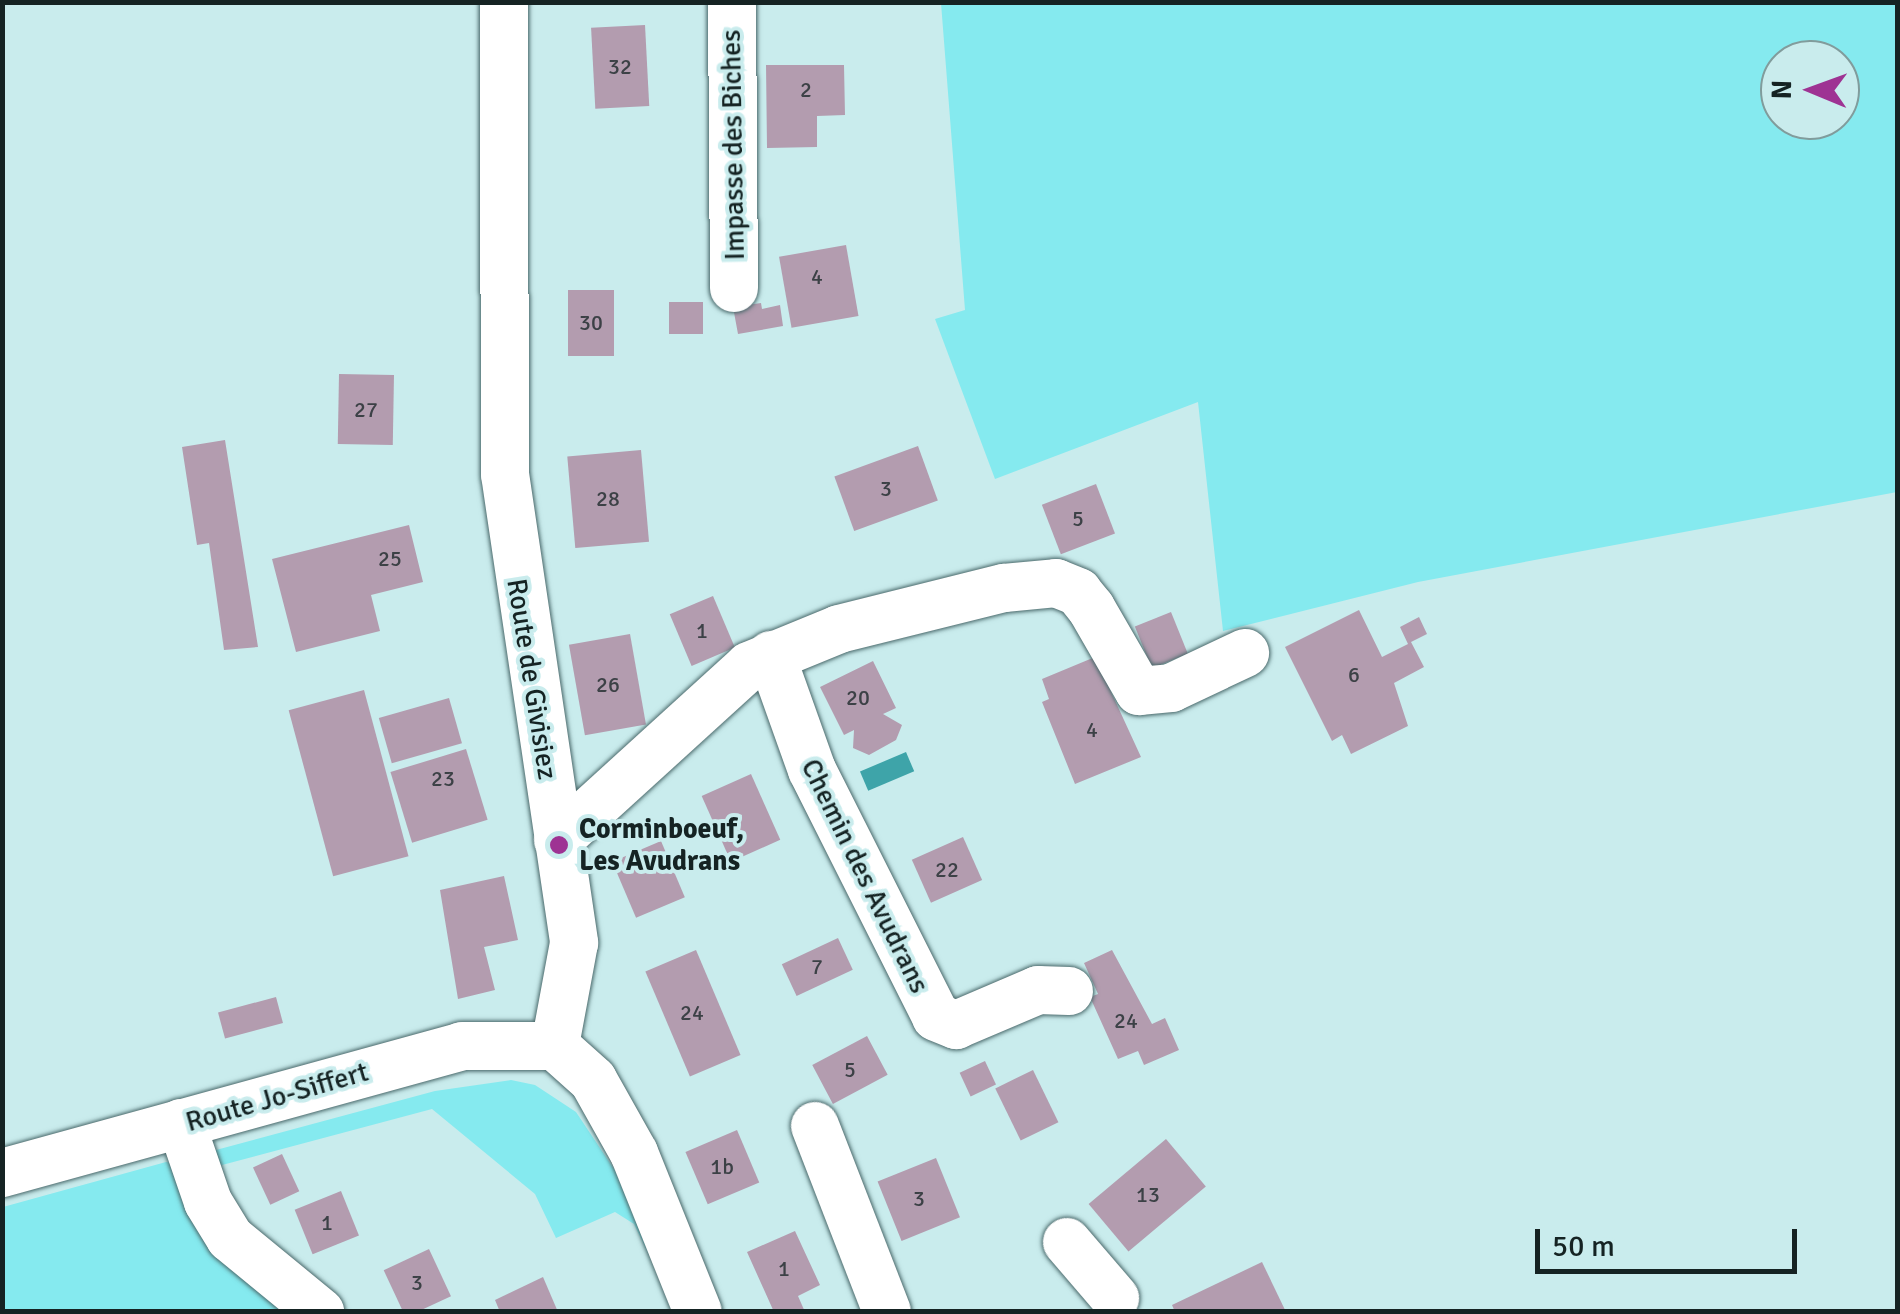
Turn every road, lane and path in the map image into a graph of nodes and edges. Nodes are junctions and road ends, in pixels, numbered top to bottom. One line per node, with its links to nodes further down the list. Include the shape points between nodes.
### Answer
1 (504, 2): 6 (street, Route de Givisiez, via 505,474)
2 (732, 2): 3 (street, Impasse des Biches)
3 (734, 288)
4 (1245, 653): 5 (street, via 1172,688 1138,690 1092,608 1056,582 1004,588 839,629)
5 (771, 655): 6 (street, via 724,685); 7 (street, Chemin des Avudrans, via 812,770 936,1017 956,1025 1038,990)
6 (558, 840): 8 (street, Route de Givisiez, via 574,943)
7 (1069, 990)
8 (555, 1046): 9 (street, Route Jo-Siffert, via 462,1046); 15 (street, via 594,1080 634,1153)
9 (182, 1123): 11 (street, Route Jo-Siffert); 14 (street, via 208,1202 230,1238)
10 (815, 1126): 16 (street)
11 (2, 1173)
12 (1068, 1242): 13 (street)
13 (1106, 1307)
14 (320, 1312)
15 (698, 1312)
16 (887, 1312)

